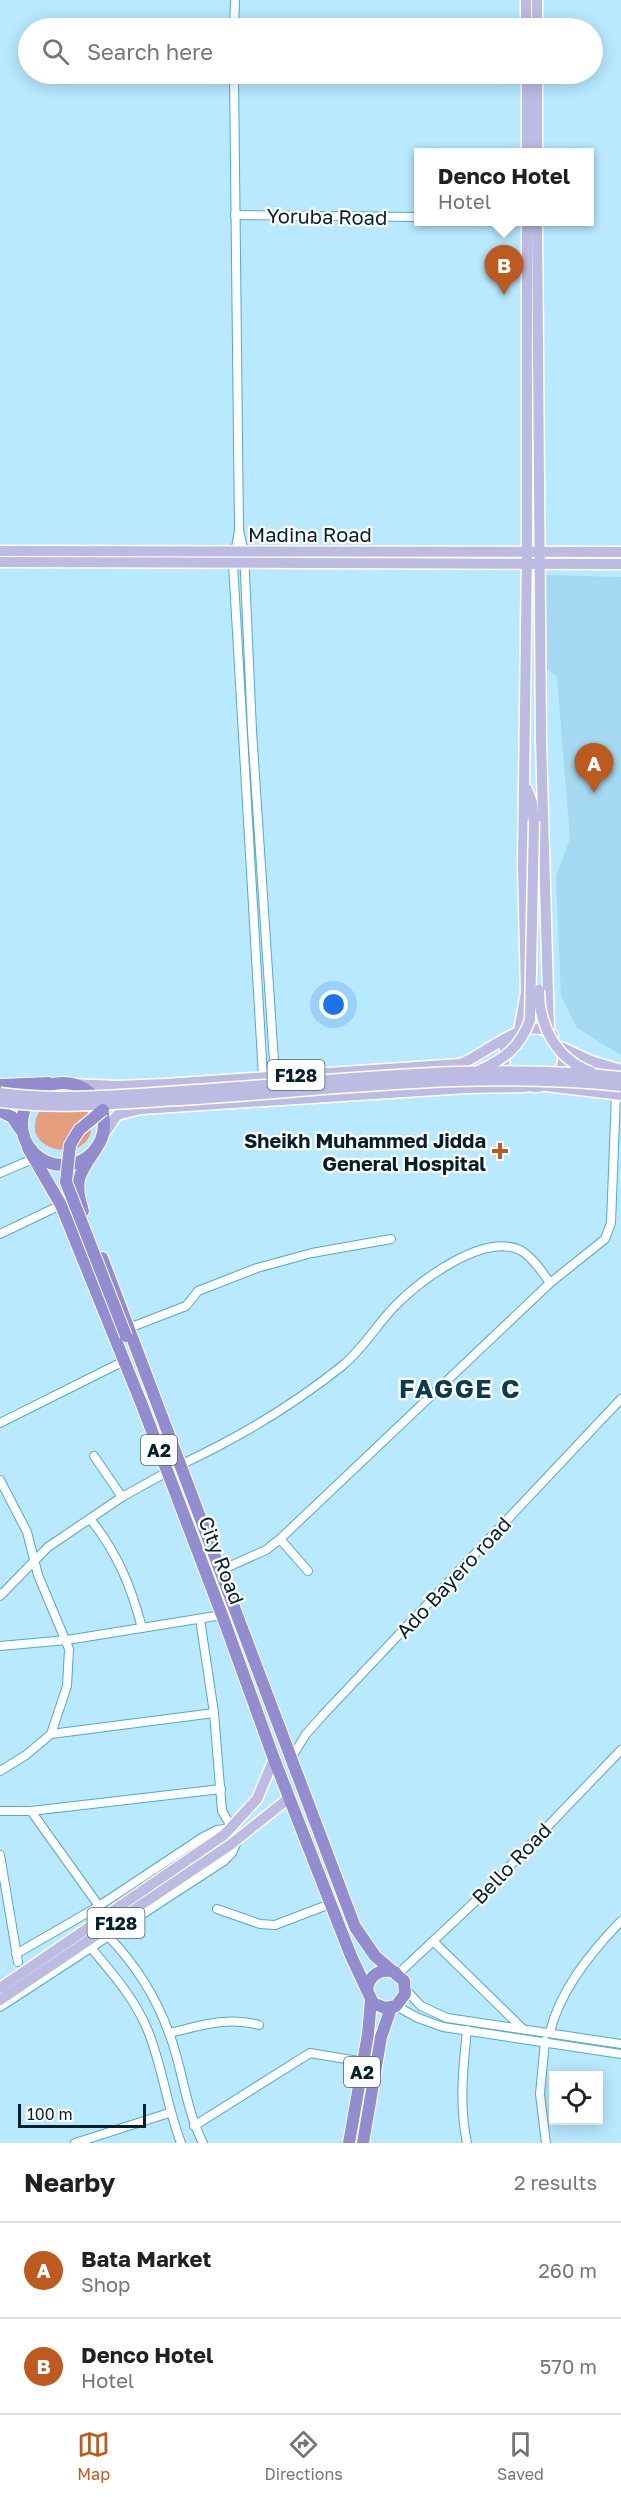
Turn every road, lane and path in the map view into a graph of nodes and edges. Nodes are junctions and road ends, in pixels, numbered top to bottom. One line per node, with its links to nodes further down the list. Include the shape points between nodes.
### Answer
1 (235, 0): 4 (street)
2 (526, 0): 5 (main road)
3 (537, 0): 6 (main road)
4 (234, 18)
5 (526, 18)
6 (537, 18)
7 (234, 84): 12 (street)
8 (527, 84): 10 (main road)
9 (537, 84): 11 (main road)
10 (527, 148)
11 (537, 148)
12 (235, 215): 13 (street, Yoruba Road); 19 (street)
13 (414, 217)
14 (527, 226): 17 (main road)
15 (537, 226): 17 (main road)
16 (0, 551): 19 (main road, Madina Road)
17 (533, 551): 18 (main road, Madina Road); 19 (main road, Madina Road); 21 (main road); 22 (main road)
18 (621, 552)
19 (238, 558): 20 (main road, Madina Road); 21 (main road, Madina Road); 33 (street); 34 (street)
20 (0, 562)
21 (527, 564): 22 (main road, Madina Road); 25 (main road)
22 (539, 564): 23 (main road, Madina Road); 24 (main road)
23 (621, 564)
24 (543, 782): 26 (main road); 27 (main road)
25 (524, 783): 26 (main road); 28 (main road, via 526,992)
26 (536, 820): 31 (main road, bridge, via 530,1020 508,1057); 32 (main road, bridge, via 539,1000 543,1021 559,1051)
27 (549, 1032): 28 (main road, via 537,1027); 29 (main road)
28 (515, 1033): 33 (main road, F128, via 475,1059 460,1064); 39 (main road, via 505,1045 504,1067 518,1084)
29 (561, 1047): 30 (main road); 38 (main road, via 559,1073)
30 (621, 1070)
31 (473, 1073): 32 (main road, bridge); 37 (main road, bridge, via 65,1097)
32 (597, 1075): 35 (main road, bridge)
33 (275, 1076): 34 (main road, F128)
34 (263, 1077): 36 (main road, F128, via 117,1086)
35 (621, 1077)
36 (67, 1083): 37 (highway); 44 (highway, via 50,1085 34,1094 24,1108); 45 (highway, via 88,1091 99,1104)
37 (1, 1085): 44 (highway)
38 (546, 1086): 39 (main road, F128); 40 (main road, F128)
39 (529, 1087): 45 (main road, F128, via 141,1109 117,1115)
40 (619, 1092): 42 (main road, bridge, via 528,1080); 47 (street)
41 (0, 1102): 42 (main road, bridge)
42 (107, 1107): 55 (highway, bridge, via 79,1130 70,1145 66,1182)
43 (0, 1111): 44 (highway, A2)
44 (21, 1126): 48 (highway, A2)
45 (103, 1136): 46 (highway)
46 (96, 1149): 48 (highway, via 87,1158 62,1166 49,1164); 50 (highway, via 78,1178)
47 (617, 1149): 54 (street, via 605,1239)
48 (31, 1153): 49 (street); 51 (highway, City Road / A2)
49 (0, 1173)
50 (78, 1197): 51 (street); 55 (highway)
51 (61, 1205): 52 (street); 56 (highway, City Road / A2)
52 (0, 1234)
53 (391, 1239): 55 (street, via 312,1252 257,1268 198,1291 186,1306)
54 (550, 1283): 60 (street, via 520,1250 480,1250 456,1260 429,1276 396,1305 342,1366 249,1431); 65 (street)
55 (128, 1332): 60 (highway, City Road / A2)
56 (124, 1361): 58 (street); 61 (highway, City Road / A2)
57 (621, 1399): 79 (street, Ado Bayero road, via 323,1714)
58 (0, 1423)
59 (94, 1456): 63 (street)
60 (180, 1465): 67 (highway, City Road / A2)
61 (167, 1472): 63 (street); 70 (highway, City Road / A2)
62 (0, 1480): 66 (street, via 27,1532)
63 (122, 1497): 64 (street)
64 (90, 1519): 66 (street, via 48,1547); 72 (street, via 110,1544 126,1575)
65 (280, 1539): 67 (street, via 266,1550); 68 (street)
66 (35, 1561): 69 (street); 73 (street, via 58,1628)
67 (219, 1571): 79 (highway, City Road / A2)
68 (308, 1571)
69 (0, 1596)
70 (222, 1615): 71 (street); 78 (highway, City Road / A2)
71 (200, 1619): 72 (street); 75 (street)
72 (142, 1628): 73 (street)
73 (67, 1640): 74 (street); 76 (street, via 67,1686)
74 (0, 1646)
75 (214, 1713): 76 (street); 81 (street)
76 (51, 1734): 80 (street)
77 (621, 1750): 94 (street, Bello Road)
78 (274, 1760): 82 (highway, City Road / A2); 85 (main road, F128, via 256,1799)
79 (290, 1760): 96 (highway, City Road / A2, via 355,1927 365,1945)
80 (0, 1771)
81 (221, 1789): 84 (street); 85 (street, via 222,1811)
82 (289, 1798): 85 (main road, F128); 87 (highway, City Road / A2)
83 (0, 1811): 84 (street)
84 (31, 1811): 88 (street)
85 (231, 1836): 88 (street, via 217,1830 203,1837); 93 (street, via 232,1853 224,1861); 97 (main road, F128); 100 (main road, F128)
86 (0, 1855): 92 (street)
87 (330, 1904): 89 (street, via 275,1925 260,1924); 99 (highway, City Road / A2)
88 (99, 1906): 92 (street, via 17,1958)
89 (217, 1909)
90 (621, 1921): 106 (street, via 580,1969 558,2007)
91 (0, 1924): 92 (street)
92 (12, 1926)
93 (108, 1936): 95 (street); 107 (street, via 127,1955)
94 (433, 1941): 96 (street, Bello Road); 104 (street)
95 (91, 1948): 101 (street); 112 (street, via 125,1988 148,2032)
96 (397, 1973): 98 (highway, A2); 99 (highway, via 376,1973 368,1984)
97 (0, 1988)
98 (406, 1990): 102 (highway, A2); 104 (street, via 433,2013)
99 (369, 1995): 102 (highway, via 378,2007); 111 (highway, City Road / A2)
100 (0, 2000)
101 (0, 2007)
102 (394, 2007): 105 (street, via 443,2027); 118 (highway, A2, via 381,2037)
103 (259, 2025): 107 (street, via 242,2019 225,2020)
104 (524, 2029): 106 (street)
105 (466, 2030): 108 (street); 119 (street, via 462,2083)
106 (550, 2032): 109 (street)
107 (169, 2033): 113 (street)
108 (545, 2041): 110 (street); 120 (street, via 540,2094)
109 (621, 2044)
110 (621, 2054)
111 (364, 2062): 113 (street, via 310,2053); 117 (highway, City Road / A2)
112 (169, 2113): 114 (street); 115 (street)
113 (194, 2126): 116 (street)
114 (75, 2143)
115 (181, 2143)
116 (203, 2143)
117 (349, 2143)
118 (363, 2143)
119 (467, 2143)
120 (546, 2143)

